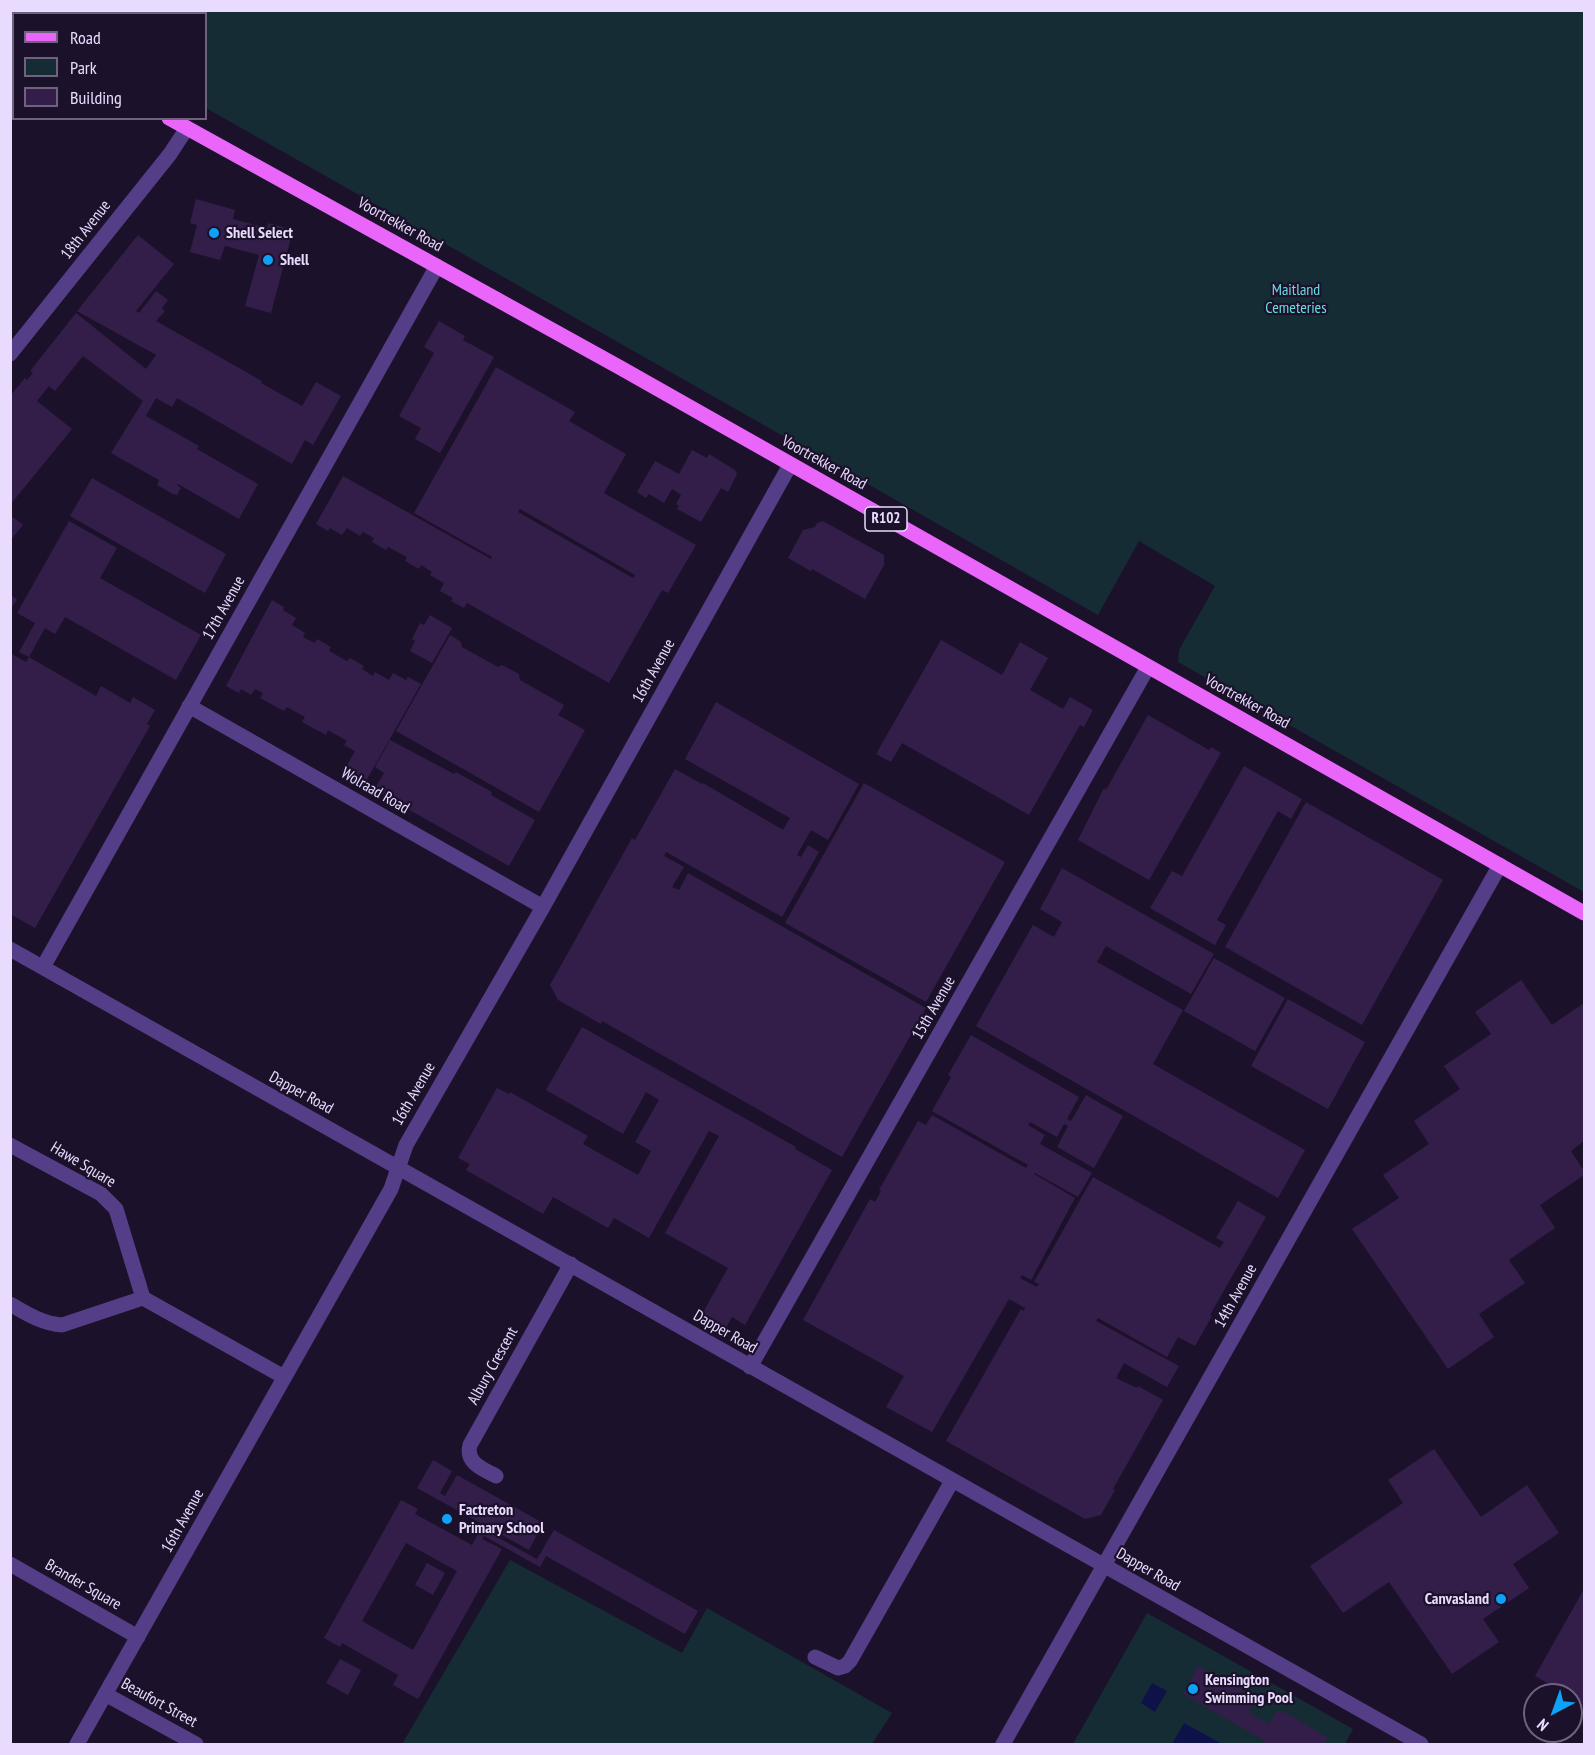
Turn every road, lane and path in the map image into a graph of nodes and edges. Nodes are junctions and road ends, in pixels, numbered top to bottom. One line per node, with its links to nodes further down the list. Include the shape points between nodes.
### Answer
1 (172, 120): 2 (main road, Voortrekker Road / R102)
2 (186, 128): 3 (main road, Voortrekker Road / R102); 4 (street, 18th Avenue, via 170,154)
3 (437, 266): 5 (main road, Voortrekker Road / R102); 7 (street, 17th Avenue)
4 (10, 354)
5 (790, 465): 6 (main road, Voortrekker Road / R102); 9 (street, 16th Avenue)
6 (1148, 667): 8 (main road, Voortrekker Road / R102); 18 (street, 15th Avenue)
7 (189, 706): 9 (street, Wolraad Road); 12 (street, 17th Avenue)
8 (1500, 865): 10 (main road, Voortrekker Road / R102); 23 (street, 14th Avenue)
9 (543, 907): 14 (street, 16th Avenue, via 406,1145)
10 (1584, 913)
11 (10, 949): 12 (street, Dapper Road)
12 (43, 967): 14 (street, Dapper Road)
13 (10, 1144): 16 (street, Hawe Square, via 101,1194 116,1209)
14 (398, 1167): 15 (street, Dapper Road); 19 (street, 16th Avenue, via 391,1189)
15 (571, 1264): 18 (street, Dapper Road); 20 (street, Albury Crescent, via 470,1445 470,1460)
16 (143, 1298): 17 (street, via 62,1325 34,1318); 19 (street)
17 (10, 1304)
18 (750, 1367): 21 (street, Dapper Road)
19 (284, 1377): 24 (street, 16th Avenue)
20 (496, 1476)
21 (952, 1481): 23 (street, Dapper Road); 25 (street, via 850,1661 838,1668)
22 (10, 1564): 24 (street, Brander Square)
23 (1104, 1566): 29 (street, 14th Avenue); 30 (street, Dapper Road)
24 (138, 1637): 26 (street, 16th Avenue)
25 (815, 1657)
26 (105, 1694): 27 (street, 16th Avenue); 28 (street, Beaufort Street)
27 (77, 1744)
28 (196, 1744)
29 (1003, 1744)
30 (1421, 1744)

